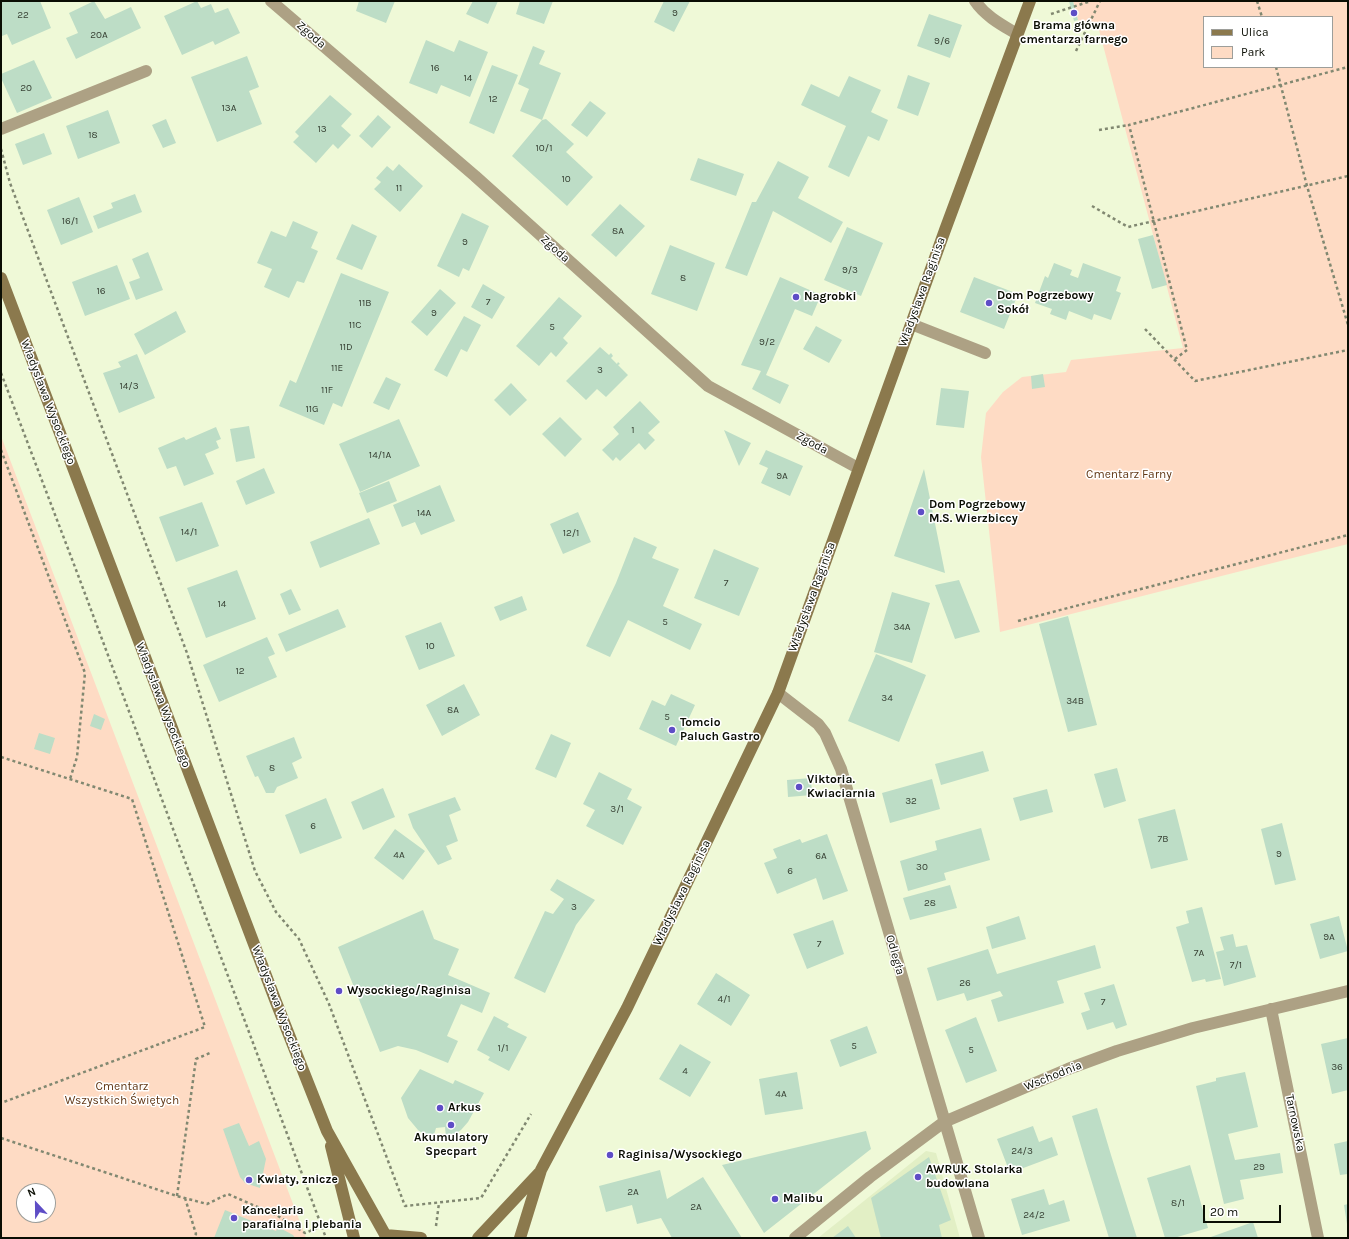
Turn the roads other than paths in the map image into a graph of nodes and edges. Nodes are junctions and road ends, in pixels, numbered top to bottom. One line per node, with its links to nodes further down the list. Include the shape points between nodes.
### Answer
1 (271, 1): 10 (street, Zgoda, via 475,176 708,386)
2 (975, 1): 4 (street, via 994,20)
3 (1030, 1): 4 (street, Władysława Raginisa)
4 (1017, 34): 8 (street, Władysława Raginisa)
5 (146, 71): 6 (street)
6 (1, 129)
7 (1, 278): 15 (street, Władysława Wysockiego, via 276,1002)
8 (911, 324): 9 (street); 10 (street, Władysława Raginisa)
9 (986, 353)
10 (858, 468): 11 (street, Władysława Raginisa)
11 (778, 693): 14 (street, Odległa, via 818,724 825,733 841,769); 16 (street, Władysława Raginisa, via 627,1008)
12 (1348, 991): 13 (street, Wschodnia)
13 (1271, 1009): 14 (street, Wschodnia, via 1193,1028 1117,1051 1068,1068); 24 (street, Tarnowska)
14 (944, 1122): 22 (street, Wschodnia, via 870,1177); 23 (street, Odległa)
15 (328, 1132): 17 (street, Władysława Wysockiego); 18 (street, Władysława Wysockiego)
16 (541, 1170): 20 (street, Władysława Raginisa); 21 (street, Władysława Raginisa)
17 (386, 1236): 19 (street)
18 (354, 1238)
19 (421, 1238)
20 (478, 1238)
21 (520, 1238)
22 (795, 1238)
23 (979, 1238)
24 (1318, 1238)

